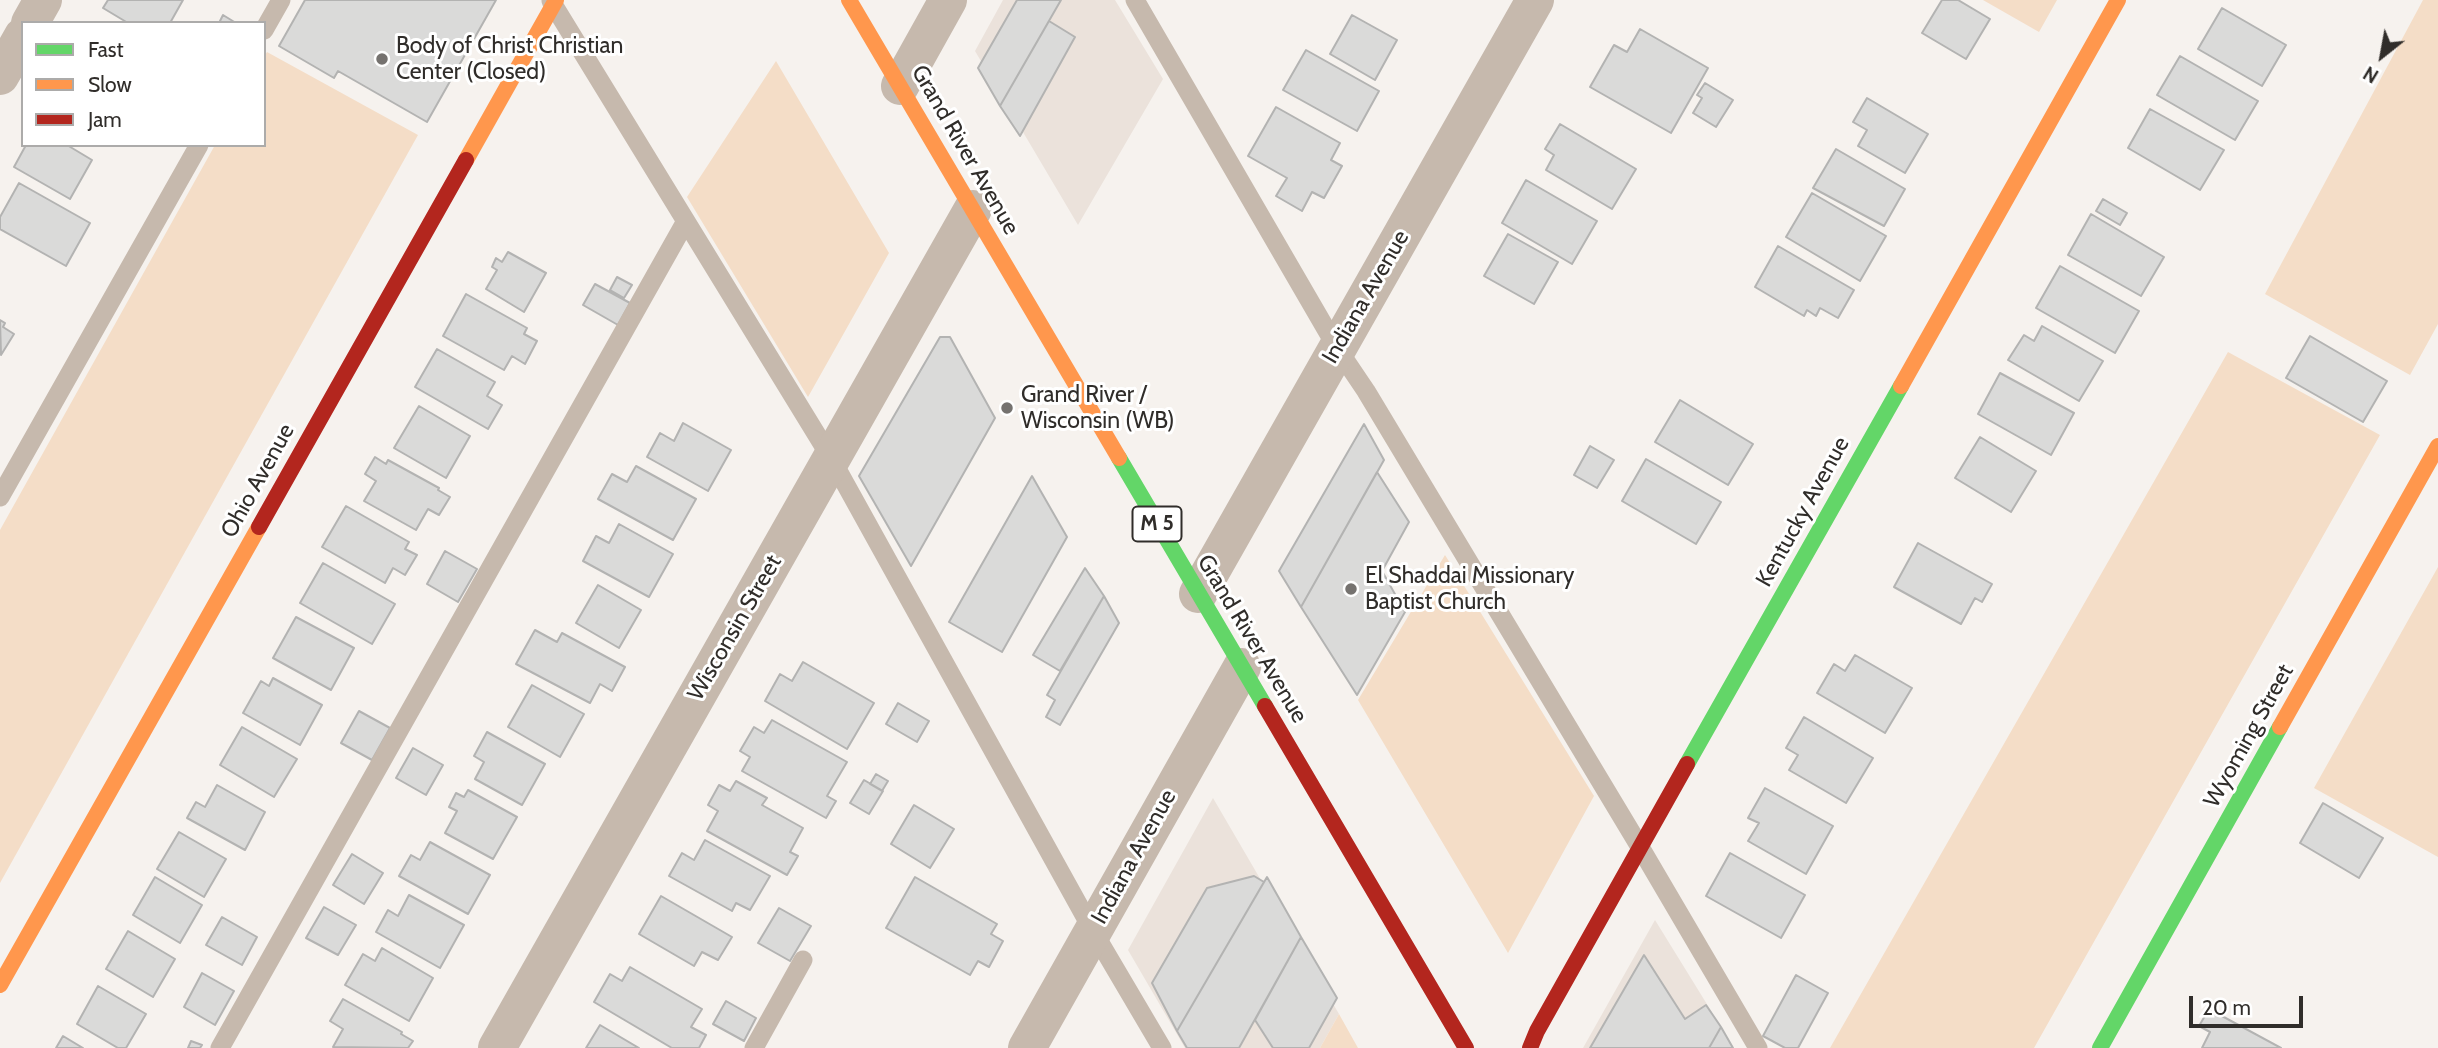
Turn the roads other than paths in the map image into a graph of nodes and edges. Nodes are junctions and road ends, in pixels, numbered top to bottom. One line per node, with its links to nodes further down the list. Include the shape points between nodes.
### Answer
1 (43, 0): 9 (street)
2 (281, 0): 10 (lane)
3 (849, 0): 13 (street, Grand River Avenue / M 5)
4 (948, 0): 13 (street)
5 (1135, 0): 17 (lane)
6 (1535, 0): 17 (street, Indiana Avenue)
7 (2118, 0): 23 (street, Kentucky Avenue)
8 (553, 2): 16 (lane); 26 (street, Ohio Avenue)
9 (31, 21)
10 (266, 26)
11 (21, 39): 12 (street)
12 (0, 76)
13 (900, 86): 15 (street, Grand River Avenue / M 5)
14 (198, 147): 20 (lane)
15 (973, 209): 19 (street, Wisconsin Street); 21 (street, Grand River Avenue / M 5)
16 (685, 221): 19 (lane); 27 (lane)
17 (1336, 348): 21 (street, Indiana Avenue); 23 (lane)
18 (2438, 446): 35 (street, Wyoming Street)
19 (831, 458): 24 (lane); 28 (street, Wisconsin Street)
20 (0, 497)
21 (1198, 594): 22 (street, Grand River Avenue / M 5)
22 (1242, 667): 24 (street, Indiana Avenue); 32 (street, Grand River Avenue / M 5)
23 (1640, 847): 33 (street, Kentucky Avenue); 34 (lane)
24 (1093, 931): 30 (street, Indiana Avenue); 31 (lane)
25 (803, 960): 29 (lane)
26 (0, 985)
27 (220, 1048)
28 (497, 1048)
29 (754, 1048)
30 (1027, 1048)
31 (1162, 1048)
32 (1466, 1048)
33 (1530, 1048)
34 (1758, 1048)
35 (2100, 1048)

